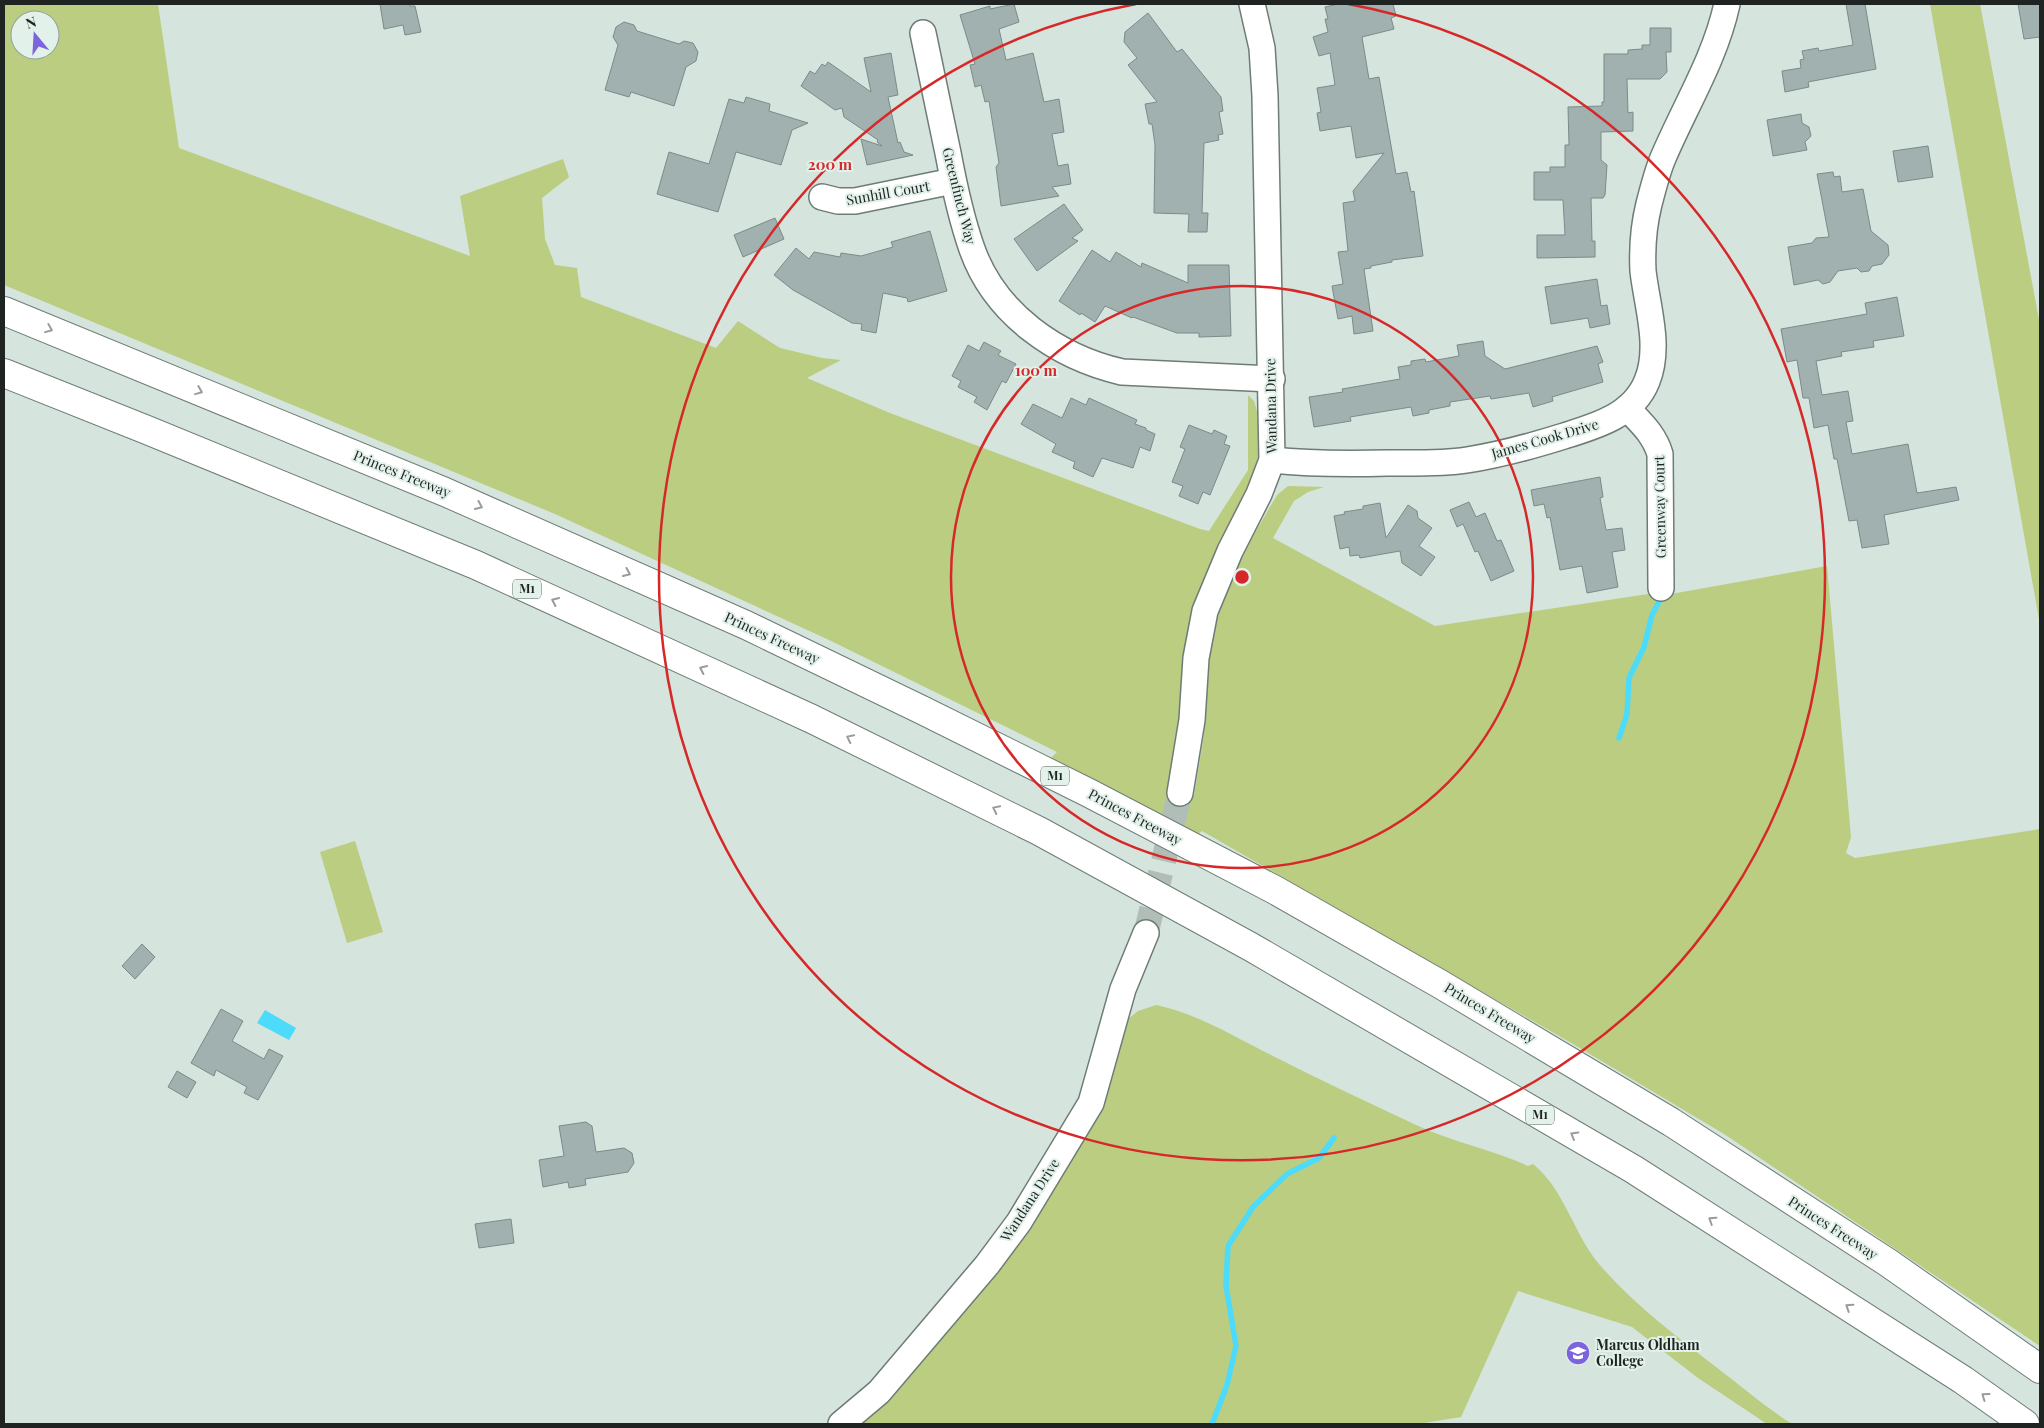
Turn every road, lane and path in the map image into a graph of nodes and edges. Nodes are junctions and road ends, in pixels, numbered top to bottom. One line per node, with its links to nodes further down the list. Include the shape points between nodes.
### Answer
1 (1252, 4): 8 (street, Wandana Drive, via 1262,48 1265,96)
2 (1727, 4): 9 (street, James Cook Drive, via 1710,60 1662,160 1649,206 1643,269 1653,358 1647,381)
3 (923, 33): 4 (street, Greenfinch Way)
4 (953, 181): 5 (street, Sunhill Court, via 855,201); 8 (street, Greenfinch Way, via 973,251 985,276 1017,318 1051,342 1091,362 1122,372)
5 (822, 197)
6 (4, 311): 14 (highway, Princes Freeway / M1, one-way to 14, via 491,512 746,625 1106,802 1275,890 1671,1122 1887,1262)
7 (4, 374): 16 (highway, M1, one-way to 7, via 1963,1380 1633,1169 1251,947 1039,831 812,719 476,565)
8 (1272, 379): 10 (street, Wandana Drive)
9 (1627, 408): 10 (street, James Cook Drive, via 1590,428 1496,455 1465,460 1341,464); 11 (street, Greenway Court, via 1649,430 1660,454)
10 (1272, 460): 12 (street, Wandana Drive, via 1205,611 1196,658 1192,720)
11 (1661, 588)
12 (1180, 793)
13 (1146, 933): 15 (street, Wandana Drive, via 1123,989 1091,1104 1019,1222 878,1392)
14 (2040, 1369)
15 (841, 1424)
16 (2025, 1424)

